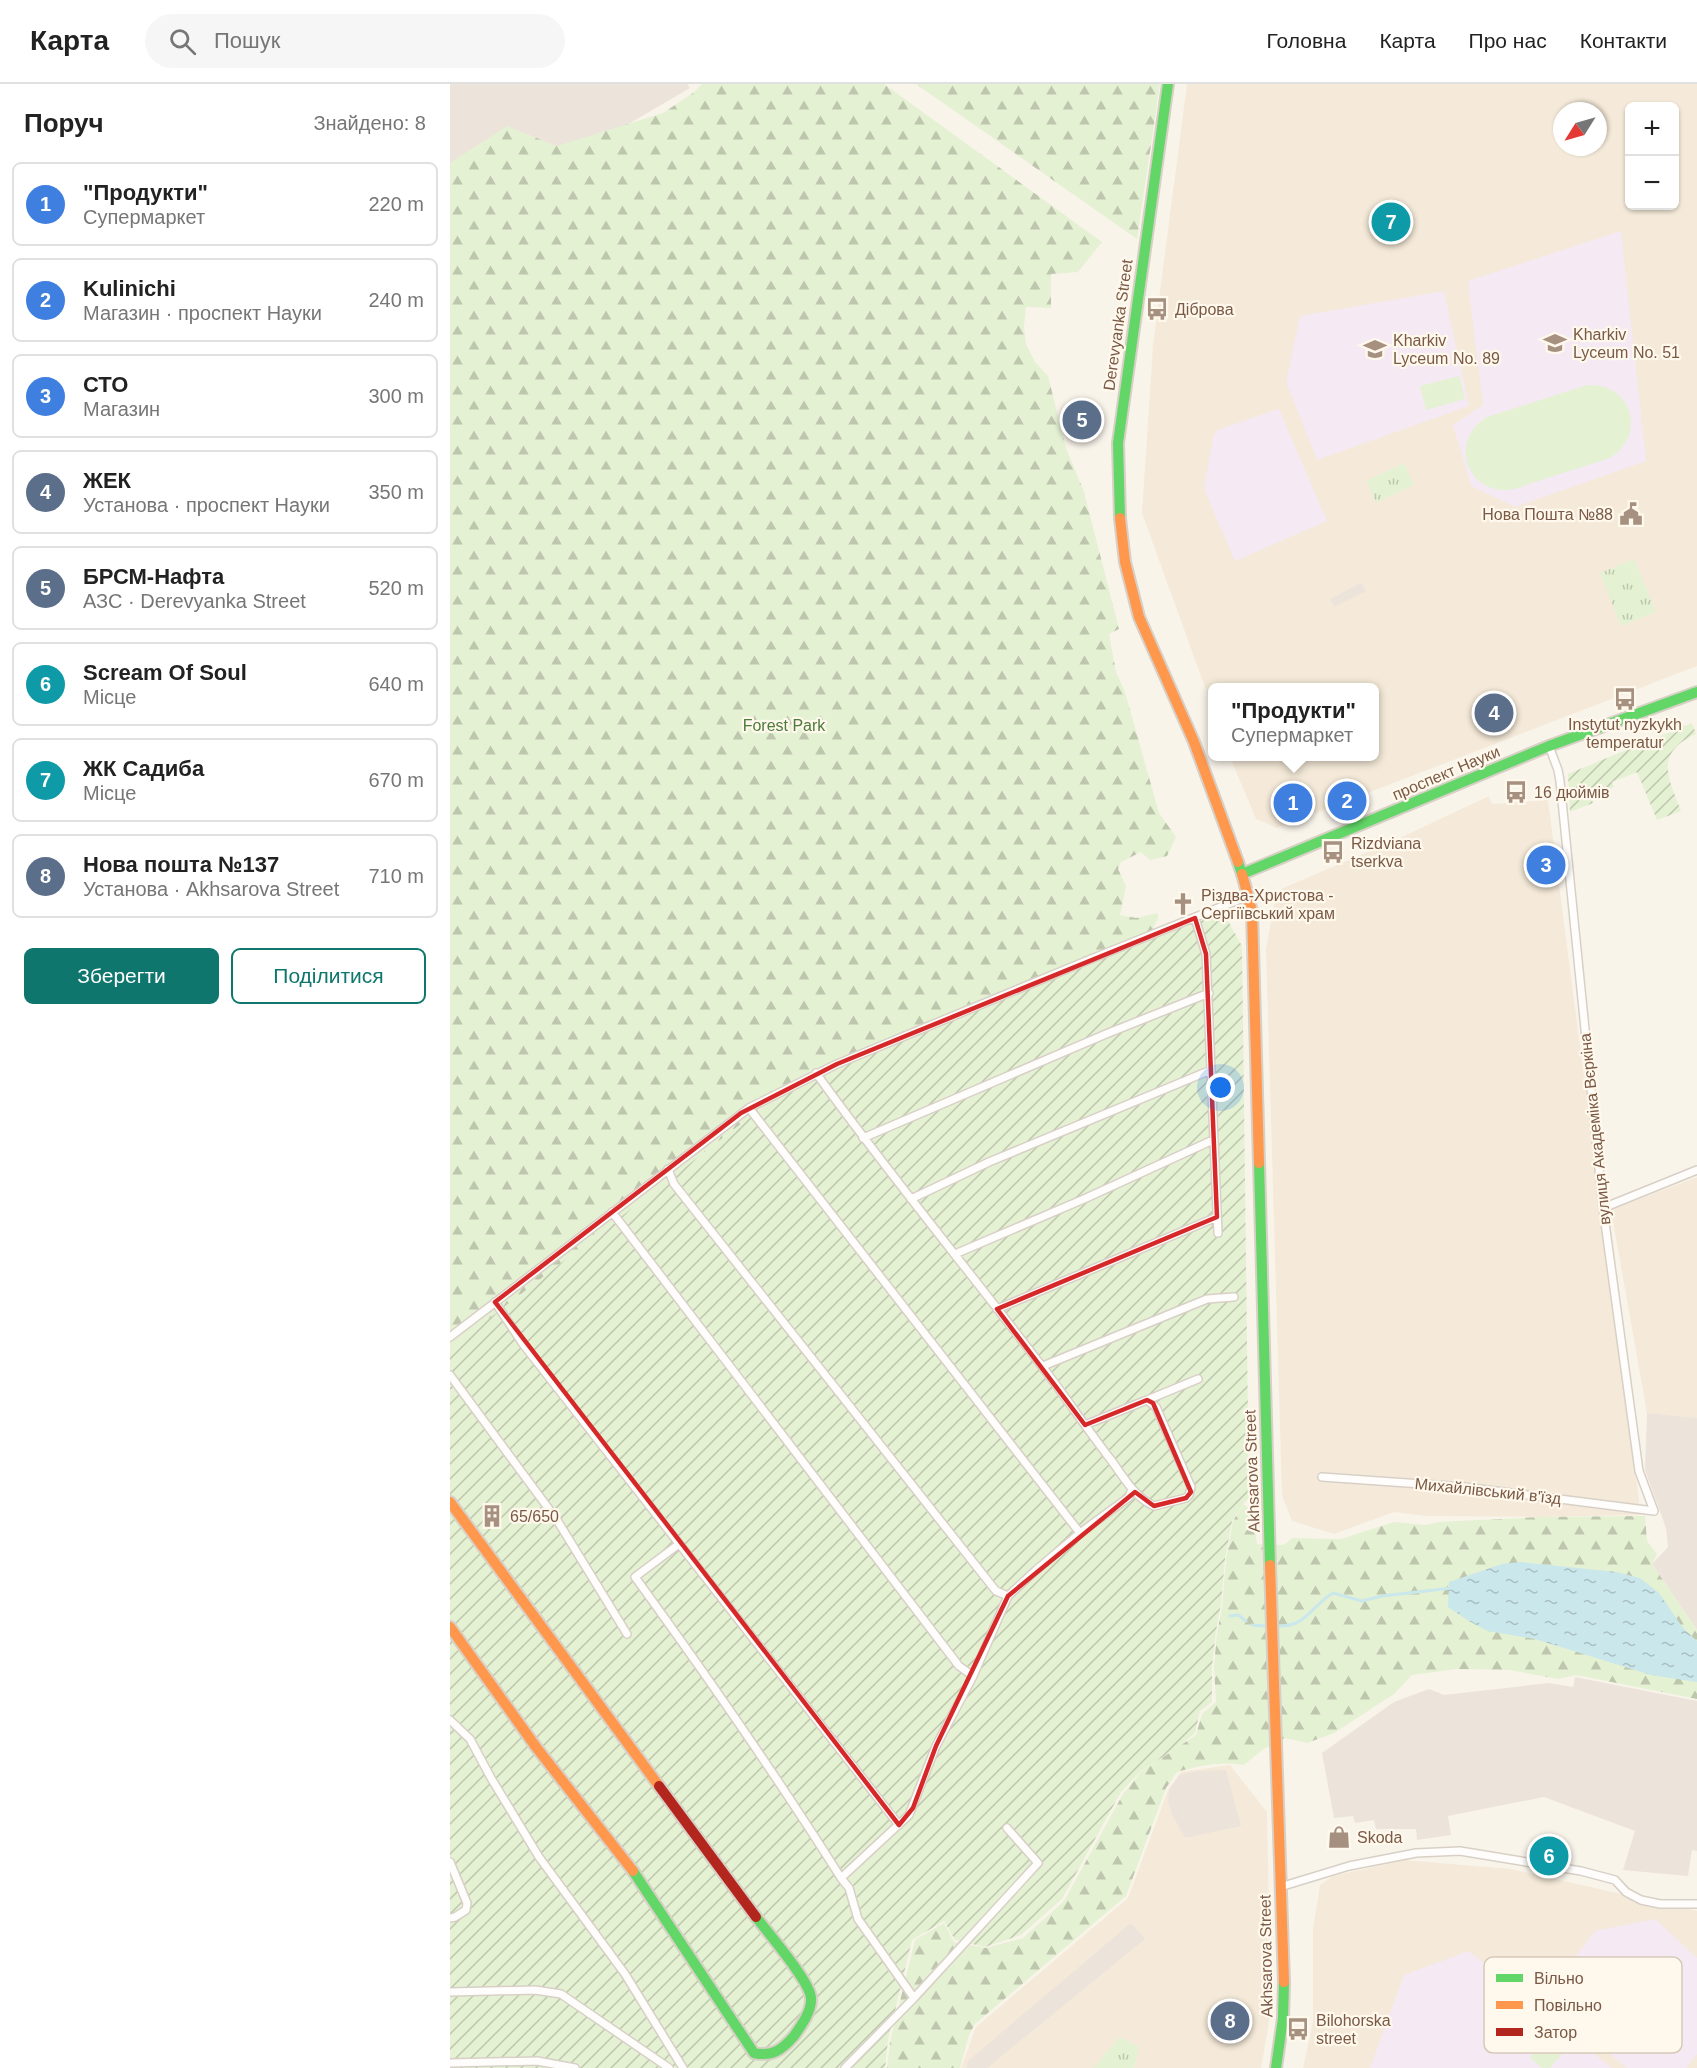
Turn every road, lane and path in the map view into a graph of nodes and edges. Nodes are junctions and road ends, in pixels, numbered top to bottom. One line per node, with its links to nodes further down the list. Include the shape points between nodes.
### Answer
1 (1168, 84): 4 (main road, Derevyanka Street, via 1118,443 1120,528 1142,626 1187,725)
2 (1697, 692): 3 (main road, проспект Науки)
3 (1549, 746): 4 (main road, проспект Науки); 16 (street, вулиця Академіка Вєркіна, via 1560,781)
4 (1242, 874): 5 (main road, Akhsarova Street)
5 (1248, 896): 6 (street); 45 (main road, Akhsarova Street, via 1254,958)
6 (1195, 918): 7 (street, via 1206,954); 9 (street)
7 (1209, 993): 8 (street); 11 (street)
8 (1211, 1070): 12 (street); 15 (street)
9 (816, 1073): 10 (street); 11 (street)
10 (749, 1108): 13 (street); 34 (street)
11 (863, 1138): 15 (street)
12 (1214, 1140): 18 (street); 20 (street)
13 (668, 1169): 17 (street); 36 (street, via 674,1184 981,1573 996,1591)
14 (1697, 1170): 16 (street)
15 (911, 1198): 20 (street)
16 (1603, 1208): 33 (street, вулиця Академіка Вєркіна, via 1639,1471)
17 (612, 1212): 22 (street); 39 (street, via 959,1666)
18 (1217, 1217): 19 (street); 23 (street)
19 (1218, 1233)
20 (955, 1254): 23 (street)
21 (1234, 1297): 25 (street, via 1208,1299)
22 (495, 1302): 24 (street); 35 (street)
23 (997, 1309): 25 (street)
24 (450, 1336)
25 (1042, 1366): 29 (street)
26 (450, 1375): 38 (street, via 557,1520)
27 (1198, 1379): 28 (street)
28 (1147, 1400): 29 (street); 31 (street, via 1156,1407 1191,1492 1186,1498 1154,1506)
29 (1084, 1425): 31 (street)
30 (1322, 1477): 33 (street, Михайлівський в'їзд, via 1464,1487)
31 (1132, 1489): 34 (street, via 1129,1497)
32 (450, 1502): 37 (main road, via 800,1976 811,1997 809,2012 786,2046 774,2054 754,2053 638,1877 536,1747)
33 (1654, 1511)
34 (1080, 1533): 36 (street)
35 (679, 1544): 41 (street); 44 (street, via 635,1577)
36 (1008, 1596): 39 (street)
37 (450, 1627)
38 (627, 1634)
39 (973, 1676): 41 (street, via 936,1746 913,1808)
40 (450, 1720): 53 (street, via 470,1739 539,1857 625,1974)
41 (899, 1825): 44 (street)
42 (1007, 1828): 49 (street, via 1038,1863)
43 (450, 1862): 47 (street, via 467,1903 466,1910)
44 (841, 1878): 49 (street, via 849,1888 858,1919)
45 (1280, 1887): 46 (street, via 1349,1866 1416,1852 1460,1851 1615,1880 1641,1900); 55 (main road, Akhsarova Street, via 1284,1994)
46 (1697, 1904)
47 (450, 1918)
48 (450, 1992): 52 (street, via 536,1990 561,1994)
49 (914, 1998): 54 (street)
50 (450, 2063): 51 (street, via 537,2061)
51 (574, 2068)
52 (669, 2068)
53 (684, 2068)
54 (845, 2068)
55 (1276, 2068)

